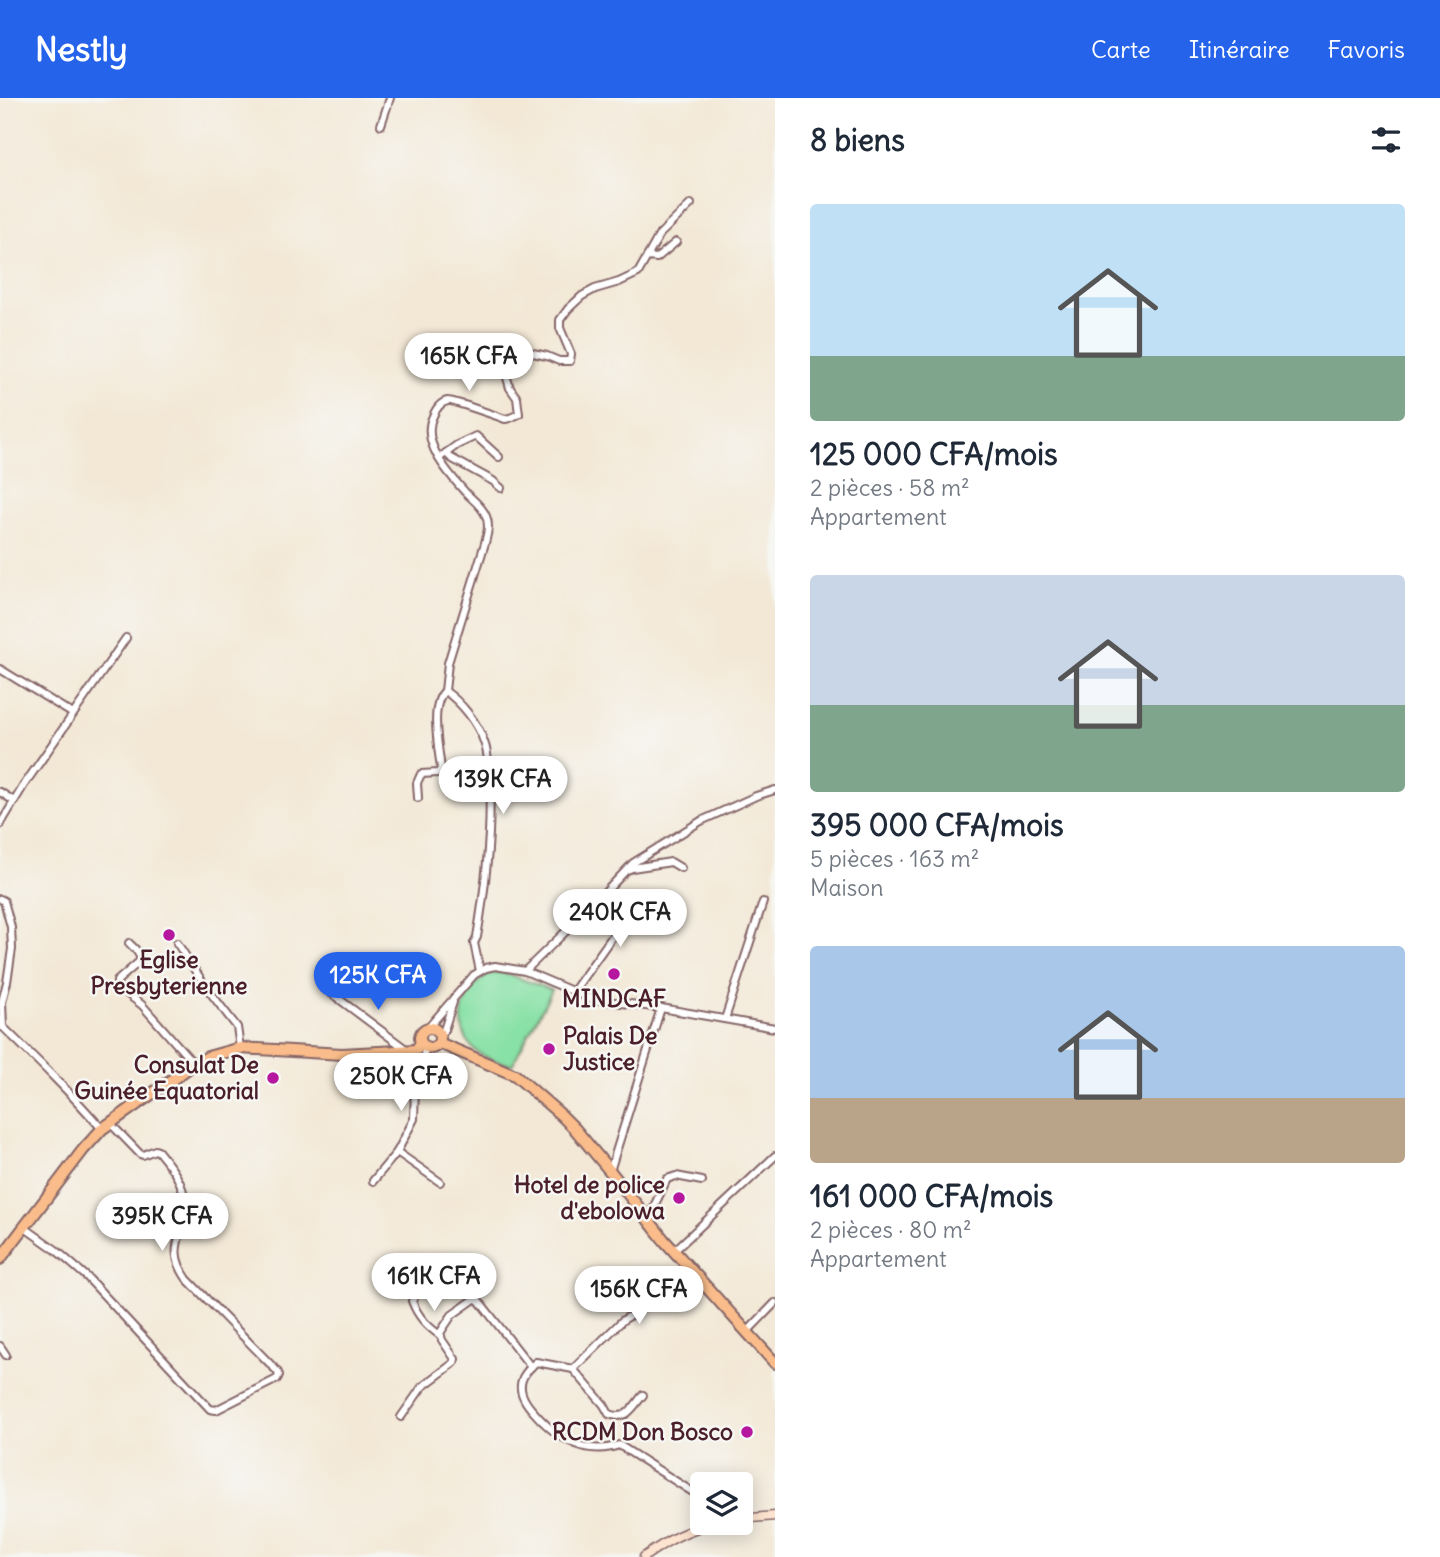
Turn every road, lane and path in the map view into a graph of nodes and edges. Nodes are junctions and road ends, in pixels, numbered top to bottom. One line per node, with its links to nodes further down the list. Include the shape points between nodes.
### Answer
1 (390, 98): 2 (street)
2 (382, 125)
3 (691, 204): 5 (street, via 660,234)
4 (676, 242): 5 (street, via 657,258)
5 (647, 257): 8 (street, via 638,273 595,289 568,309 560,328 570,361 528,352 508,360 505,371 519,414 505,419 455,401 438,407 430,422)
6 (446, 453): 7 (street, via 476,436); 8 (street); 9 (street)
7 (499, 457)
8 (439, 458): 12 (street, via 480,506 488,528 448,663)
9 (501, 488)
10 (126, 638): 13 (street)
11 (0, 669): 13 (street)
12 (445, 691): 16 (street, via 435,719 441,769 421,774); 26 (street, via 476,725 486,748 488,861 474,943)
13 (73, 714): 17 (street)
14 (775, 790): 20 (street, via 701,821)
15 (0, 792): 17 (street)
16 (418, 799)
17 (14, 802): 18 (street)
18 (0, 825)
19 (681, 868): 20 (street, via 671,862 632,868)
20 (620, 875): 27 (street)
21 (0, 899): 33 (street, via 11,927)
22 (665, 900): 28 (street, via 652,894 641,896)
23 (763, 902): 32 (street)
24 (129, 943): 40 (street, via 140,961 117,986 142,1005)
25 (177, 943): 38 (street, via 237,1027)
26 (480, 971): 27 (street, via 495,965); 30 (street)
27 (525, 971): 28 (street)
28 (573, 992): 31 (street)
29 (331, 993): 39 (street)
30 (453, 1000): 35 (street); 36 (street)
31 (661, 1008): 32 (street); 44 (street)
32 (725, 1019): 34 (street)
33 (2, 1026): 41 (street)
34 (775, 1028)
35 (427, 1029): 36 (highway, via 437,1032); 37 (highway, via 421,1035)
36 (439, 1041): 37 (highway, via 433,1048); 44 (highway, via 515,1075 575,1129)
37 (424, 1045): 39 (highway); 42 (street, via 414,1119)
38 (240, 1048): 39 (highway, via 342,1055); 40 (highway)
39 (408, 1051)
40 (194, 1064): 41 (highway)
41 (106, 1126): 49 (highway); 49 (street, via 140,1154 158,1151 176,1172 185,1204 176,1249 179,1267 278,1371 277,1379 210,1409 87,1277)
42 (397, 1152): 45 (street); 47 (street)
43 (775, 1156): 50 (street)
44 (610, 1171): 48 (highway)
45 (373, 1181)
46 (702, 1181): 48 (street, via 677,1176 667,1179)
47 (440, 1182)
48 (648, 1219): 50 (highway)
49 (25, 1228): 51 (highway)
50 (674, 1251): 52 (highway)
51 (0, 1259)
52 (688, 1267): 55 (highway); 61 (street)
53 (417, 1292): 56 (street, via 412,1301 416,1311)
54 (775, 1303): 55 (street)
55 (746, 1333): 59 (highway)
56 (441, 1336): 60 (street, via 452,1315 476,1298); 63 (street, via 454,1363 422,1387)
57 (0, 1346): 58 (street)
58 (6, 1355)
59 (775, 1363)
60 (530, 1367): 61 (street, via 546,1362); 64 (street, via 521,1391 525,1402 551,1430 571,1443 593,1449 619,1445)
61 (573, 1368): 62 (street, via 609,1414 619,1418)
62 (643, 1395)
63 (401, 1417)
64 (690, 1490)
65 (775, 1516): 66 (main road)
66 (753, 1518)
67 (690, 1530): 68 (main road)
68 (644, 1557)

